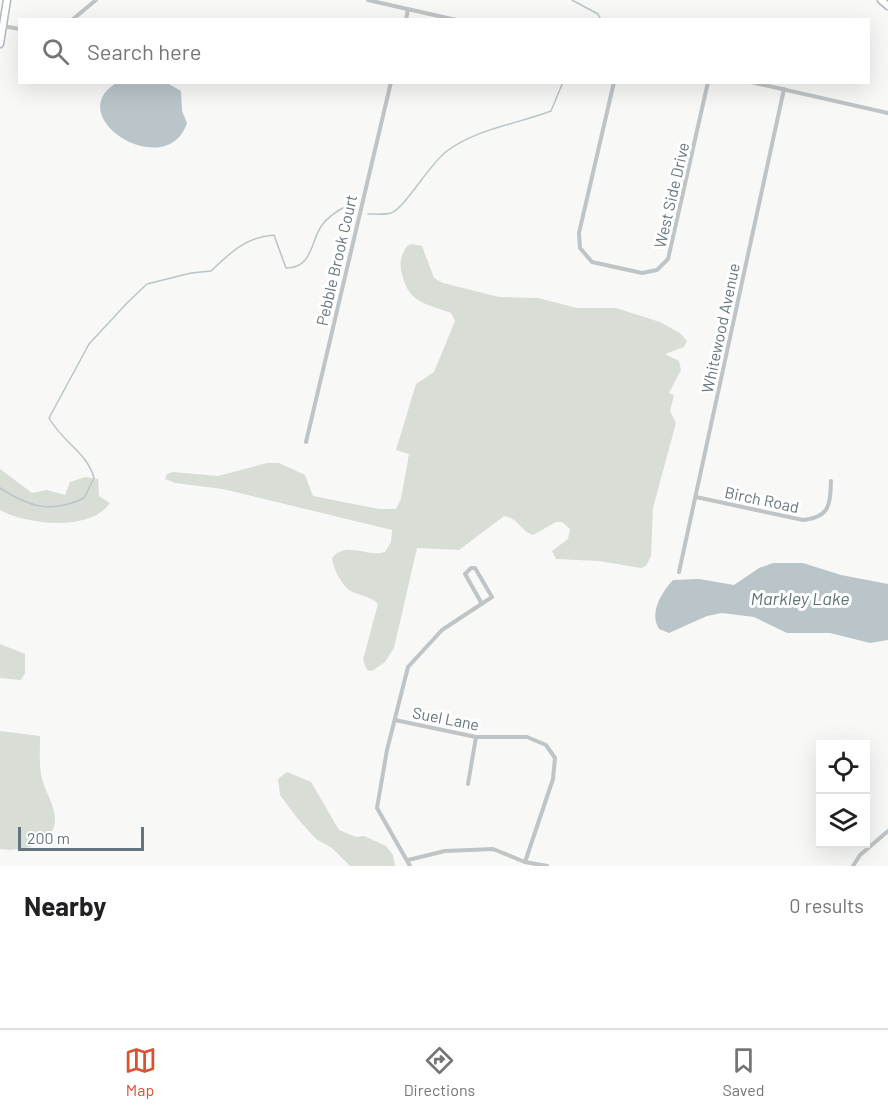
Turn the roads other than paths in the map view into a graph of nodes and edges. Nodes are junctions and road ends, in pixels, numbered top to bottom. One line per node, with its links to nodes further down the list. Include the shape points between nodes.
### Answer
1 (8, 0): 10 (main road)
2 (96, 0): 7 (street)
3 (368, 0): 6 (street)
4 (881, 0): 5 (main road)
5 (888, 6)
6 (408, 9): 8 (street); 9 (street)
7 (74, 18)
8 (406, 18)
9 (447, 18)
10 (1, 26): 11 (street); 12 (main road)
11 (18, 29)
12 (0, 44)
13 (391, 84): 19 (street, Pebble Brook Court)
14 (614, 84): 15 (street, West Side Drive, via 579,233 580,248 591,262 642,273 657,270 668,259)
15 (708, 84)
16 (760, 84): 17 (street)
17 (784, 89): 18 (street); 21 (street, Whitewood Avenue)
18 (888, 113)
19 (306, 442)
20 (831, 481): 21 (street, Birch Road, via 826,511 819,519 803,520)
21 (696, 497): 22 (street, Whitewood Avenue)
22 (679, 572)
23 (482, 604): 23 (street, via 465,574 471,568 475,568 492,597); 24 (street, via 432,639 408,667)
24 (394, 720): 25 (street, Suel Lane); 28 (street, via 377,808)
25 (476, 738): 26 (street); 29 (street, Suel Lane, via 527,737 546,745 555,758 553,779)
26 (468, 784)
27 (888, 831): 32 (street)
28 (408, 860): 29 (street, via 445,850 493,849); 30 (street)
29 (525, 862): 31 (street)
30 (410, 866)
31 (547, 866)
32 (853, 866)

